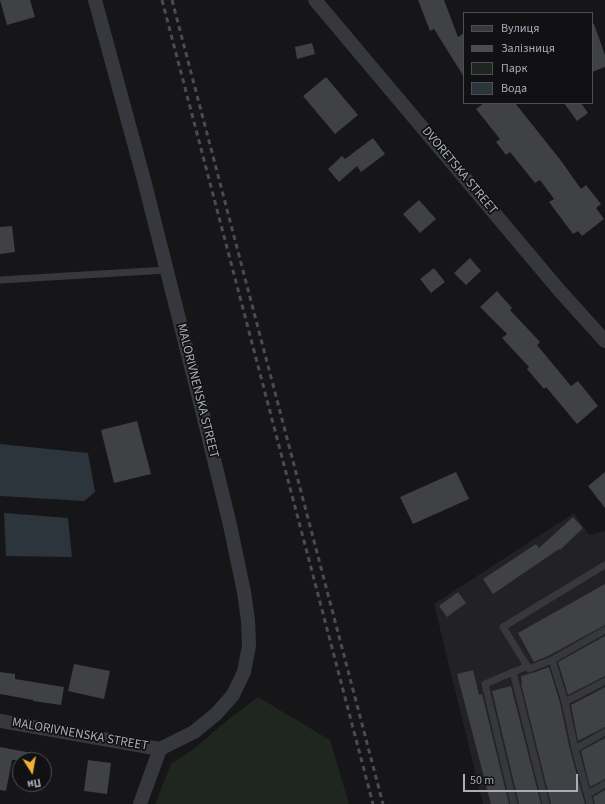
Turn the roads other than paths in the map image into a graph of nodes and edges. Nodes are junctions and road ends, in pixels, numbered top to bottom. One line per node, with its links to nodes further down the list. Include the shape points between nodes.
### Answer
1 (95, 0): 3 (street, MALORIVNENSKA STREET)
2 (315, 0): 5 (street, DVORETSKA STREET, via 559,290)
3 (166, 270): 4 (lane); 15 (street, MALORIVNENSKA STREET, via 230,525 244,592 249,646 244,672 233,695 216,714 194,732)
4 (0, 280)
5 (605, 341)
6 (605, 565): 9 (lane, via 504,627)
7 (605, 630): 8 (lane)
8 (552, 660): 9 (lane, via 529,668); 12 (lane)
9 (528, 666): 10 (lane)
10 (513, 672): 20 (lane, via 485,684); 21 (lane)
11 (605, 680): 12 (lane)
12 (565, 702): 16 (lane)
13 (0, 721): 15 (street, MALORIVNENSKA STREET)
14 (605, 732): 16 (lane)
15 (160, 749): 19 (street, MALORIVNENSKA STREET)
16 (575, 749): 18 (lane)
17 (605, 784): 18 (lane)
18 (588, 794): 22 (lane)
19 (140, 804)
20 (514, 804)
21 (546, 804)
22 (590, 804)

